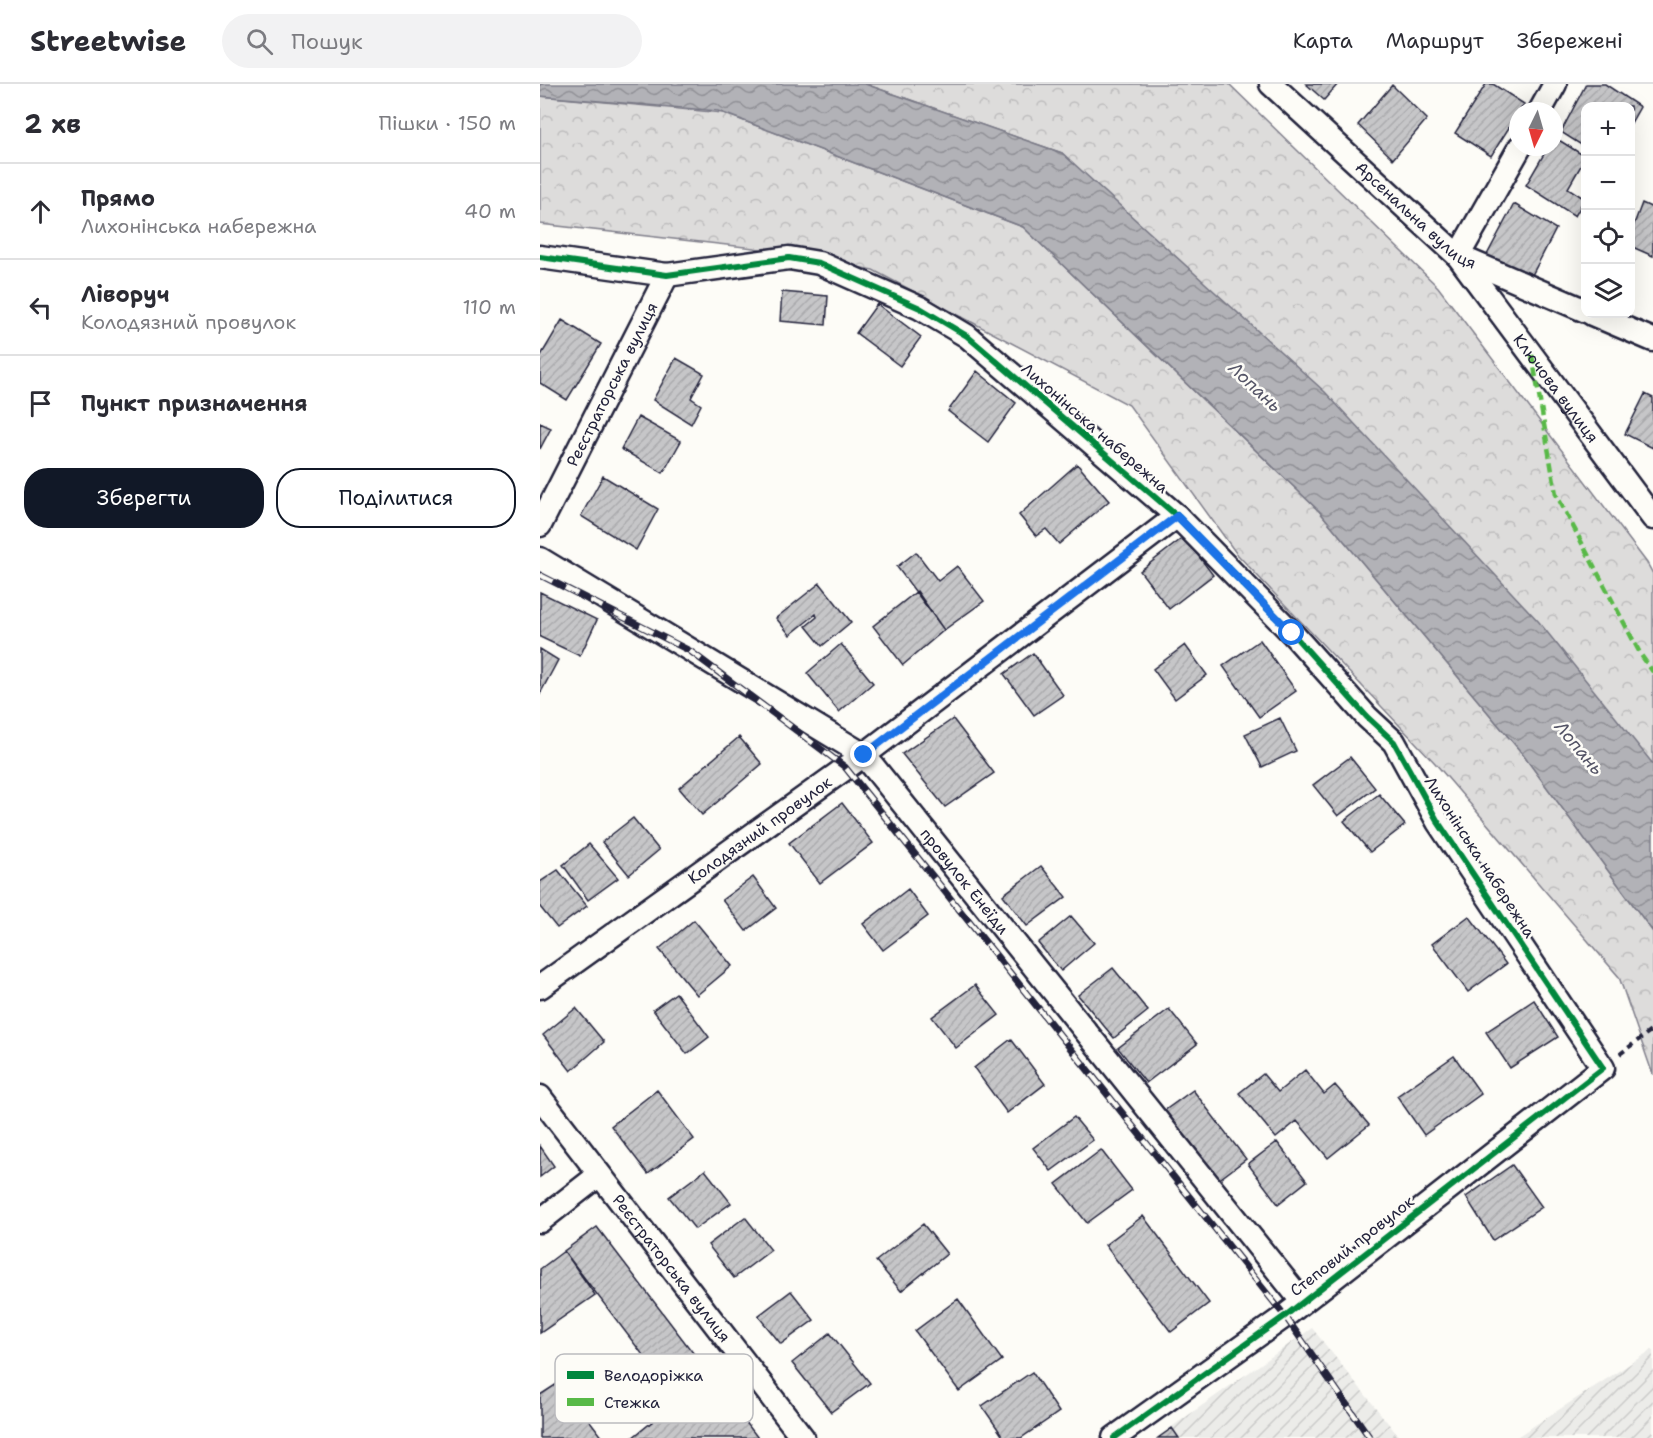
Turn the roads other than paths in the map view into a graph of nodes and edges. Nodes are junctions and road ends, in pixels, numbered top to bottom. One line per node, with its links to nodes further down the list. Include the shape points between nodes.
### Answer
1 (1270, 84): 5 (street, Арсенальна вулиця)
2 (1555, 84): 3 (street)
3 (1545, 102)
4 (1515, 156): 5 (street)
5 (1458, 256): 8 (street, Арсенальна вулиця); 12 (street, Ключова вулиця)
6 (540, 257): 7 (street, Лихонінська набережна)
7 (666, 275): 11 (street, Лихонінська набережна, via 789,258 819,263 920,308 967,336); 13 (street, Реєстраторська вулиця)
8 (1581, 309)
9 (1601, 318): 10 (street)
10 (1653, 340)
11 (1177, 516): 15 (street, Колодязний провулок); 17 (street, Лихонінська набережна, via 1394,742 1438,822)
12 (1653, 518)
13 (540, 525)
14 (540, 559): 15 (street, провулок Енеїди)
15 (864, 755): 16 (street, Колодязний провулок); 21 (street, провулок Енеїди)
16 (540, 987)
17 (1608, 1064): 21 (street, Степовий провулок)
18 (540, 1097): 19 (street, Реєстраторська вулиця)
19 (599, 1175): 20 (street); 22 (street, Реєстраторська вулиця)
20 (540, 1221)
21 (1302, 1301): 25 (street, Степовий провулок)
22 (738, 1354)
23 (753, 1374): 24 (street, Реєстраторська вулиця)
24 (803, 1438)
25 (1113, 1438)

